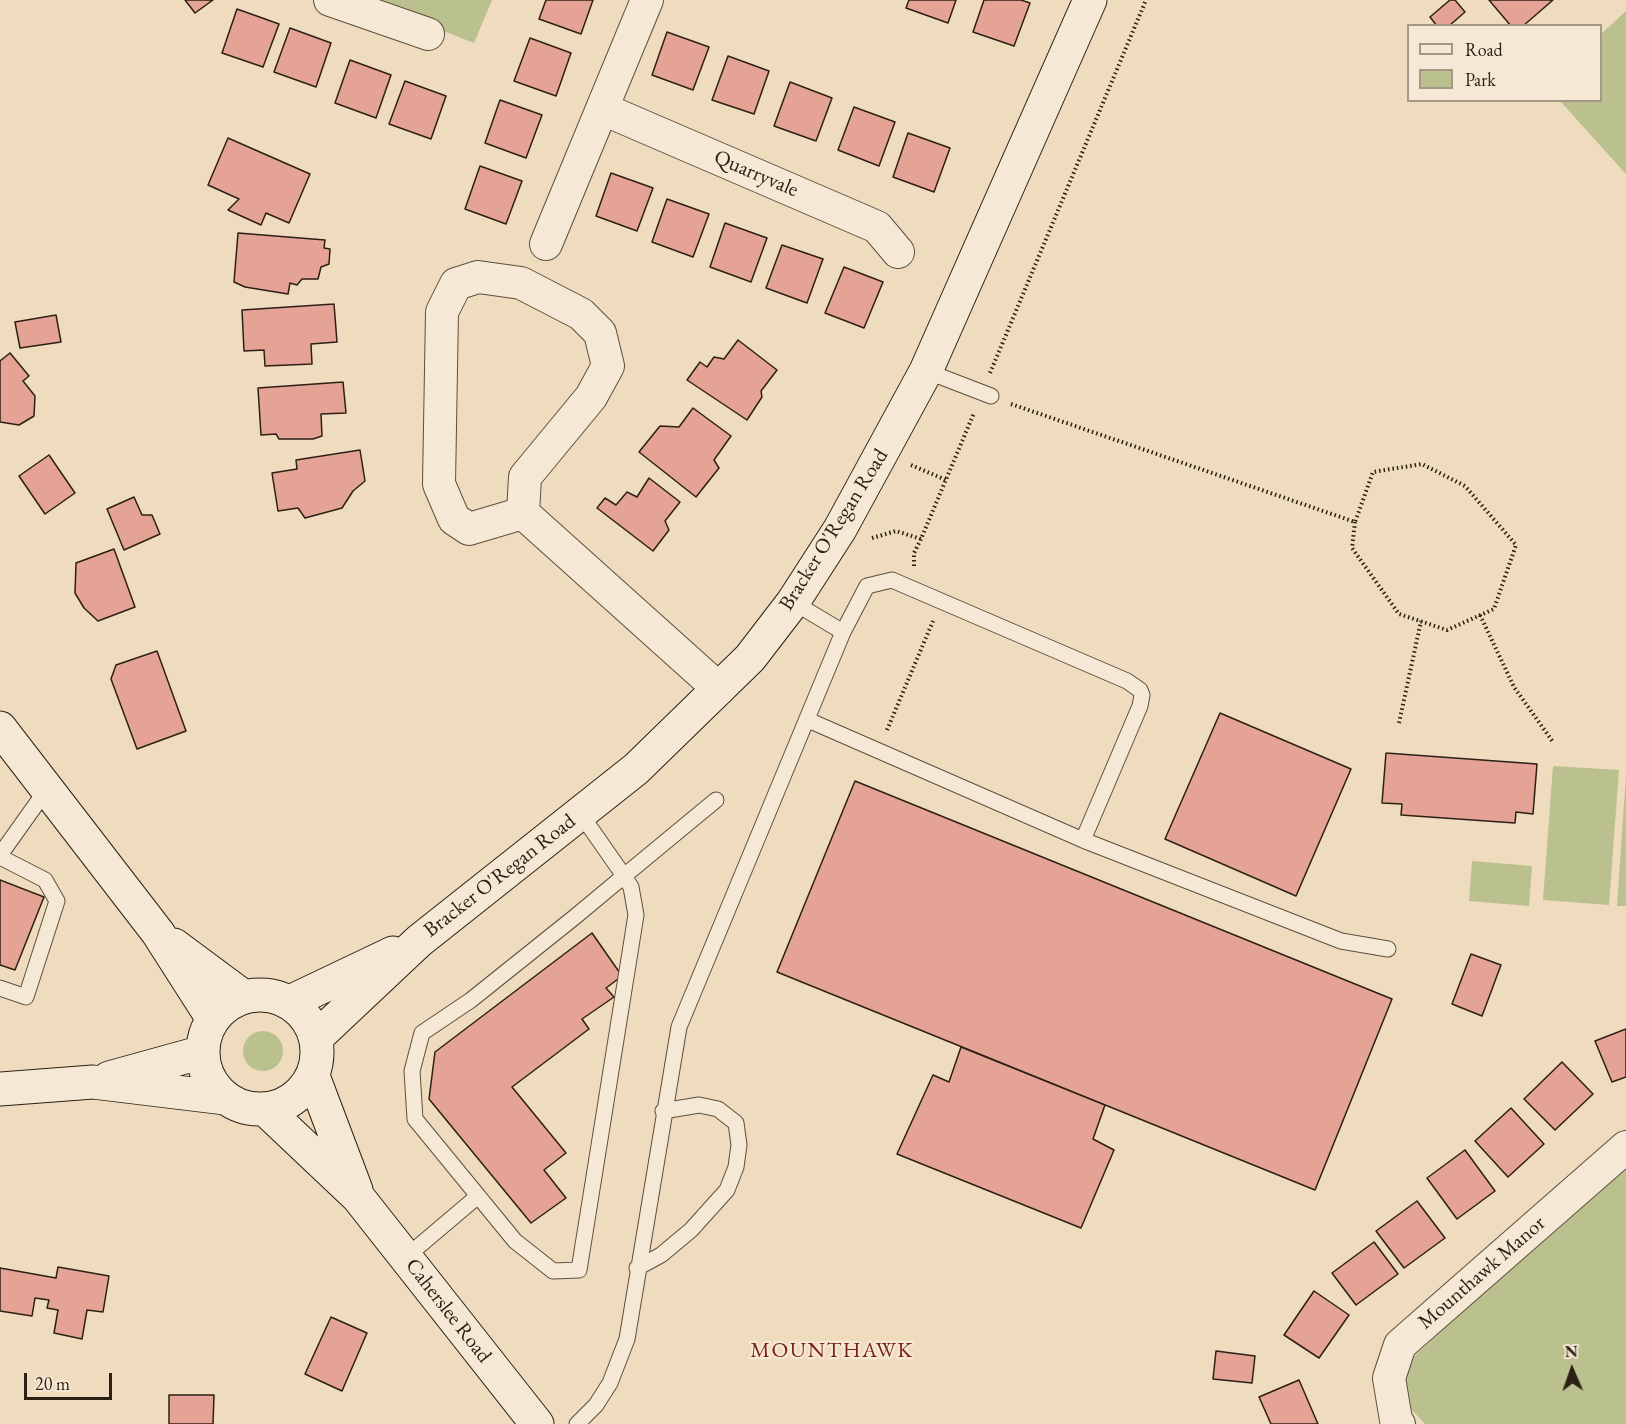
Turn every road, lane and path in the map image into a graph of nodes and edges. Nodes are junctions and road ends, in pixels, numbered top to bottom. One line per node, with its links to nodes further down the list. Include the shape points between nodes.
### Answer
1 (330, 0): 5 (street)
2 (647, 0): 6 (street)
3 (1090, 0): 9 (main road, Bracker O'Regan Road)
4 (1146, 0): 10 (path)
5 (428, 33)
6 (603, 109): 7 (street); 8 (street, Quarryvale, via 877,226)
7 (546, 244)
8 (898, 252)
9 (926, 371): 10 (lane); 18 (main road, Bracker O'Regan Road, via 840,529)
10 (986, 395): 12 (path); 14 (path)
11 (902, 461): 12 (path)
12 (946, 480): 16 (path)
13 (523, 513): 13 (street, via 469,529 454,519 439,484 442,312 456,284 478,277 521,283 581,314 600,333 608,366 591,397 525,477); 23 (street)
14 (1355, 522): 20 (path, via 1373,472 1422,464 1465,486 1516,545 1494,609); 21 (path, via 1352,548 1399,614)
15 (870, 539): 16 (path, via 896,531)
16 (921, 539): 17 (path)
17 (918, 544)
18 (793, 602): 22 (lane); 23 (main road, Bracker O'Regan Road, via 750,658)
19 (937, 612): 27 (path)
20 (1480, 615): 21 (path, via 1447,630); 28 (path, via 1514,687)
21 (1421, 621): 25 (path)
22 (843, 632): 24 (lane); 32 (lane, via 867,586 892,580 1140,690 1140,706)
23 (719, 689): 31 (main road, Bracker O'Regan Road, via 636,769)
24 (808, 720): 32 (lane); 49 (lane, via 679,1027)
25 (1399, 723)
26 (0, 728): 29 (main road)
27 (884, 738)
28 (1553, 742)
29 (47, 789): 33 (lane); 35 (main road)
30 (716, 800): 34 (lane)
31 (580, 813): 34 (lane); 36 (main road, Bracker O'Regan Road)
32 (1083, 840): 37 (lane, via 1341,941)
33 (0, 856): 38 (lane, via 45,880 57,901 26,997)
34 (624, 876): 51 (lane, via 471,1000 422,1033 412,1071 415,1119); 51 (lane, via 632,887 636,915 579,1270 553,1271 515,1241)
35 (158, 933): 39 (main road); 41 (main road)
36 (419, 941): 40 (main road); 42 (main road)
37 (1388, 949)
38 (0, 988)
39 (244, 997): 40 (main road, via 268,995); 41 (main road, via 227,1005)
40 (290, 1002): 42 (main road, via 307,1018)
41 (213, 1019): 43 (main road, via 205,1035)
42 (316, 1037): 44 (main road, via 318,1057)
43 (203, 1052): 45 (main road); 47 (main road, via 205,1069)
44 (313, 1076): 48 (main road, via 299,1095); 52 (main road, Caherslee Road)
45 (93, 1083): 46 (main road); 47 (main road)
46 (0, 1089)
47 (225, 1098): 48 (main road, via 245,1108)
48 (266, 1110): 52 (main road, Caherslee Road)
49 (663, 1111): 54 (lane); 54 (lane, via 699,1105 718,1109 736,1123 736,1167 727,1191 691,1230 661,1255)
50 (1626, 1147): 57 (street, Mounthawk Manor, via 1400,1345 1389,1378)
51 (478, 1196): 53 (lane)
52 (358, 1197): 53 (main road, Caherslee Road)
53 (406, 1257): 55 (main road, Caherslee Road)
54 (637, 1268): 56 (lane, via 621,1362 596,1405)
55 (537, 1424)
56 (577, 1424)
57 (1399, 1424)

